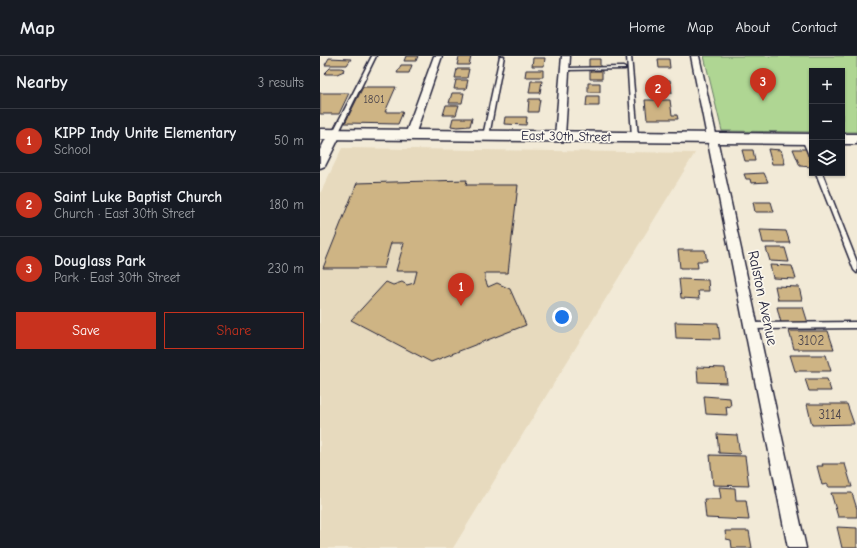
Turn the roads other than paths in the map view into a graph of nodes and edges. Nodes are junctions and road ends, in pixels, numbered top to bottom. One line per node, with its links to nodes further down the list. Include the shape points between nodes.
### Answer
1 (374, 56): 10 (lane)
2 (438, 56): 11 (street)
3 (502, 56): 12 (lane)
4 (566, 56): 8 (street)
5 (630, 56): 14 (lane)
6 (694, 56): 15 (street, Ralston Avenue)
7 (623, 68): 8 (lane)
8 (565, 69): 13 (street)
9 (320, 134): 10 (main road, East 30th Street)
10 (335, 134): 11 (main road, East 30th Street); 19 (street)
11 (410, 135): 12 (main road, East 30th Street)
12 (486, 136): 13 (main road, East 30th Street)
13 (560, 136): 14 (main road, East 30th Street)
14 (635, 137): 15 (main road, East 30th Street)
15 (712, 138): 16 (main road, East 30th Street); 23 (street, Ralston Avenue)
16 (809, 139)
17 (845, 139): 18 (main road)
18 (857, 139)
19 (320, 163)
20 (820, 176): 21 (lane)
21 (857, 270)
22 (857, 325): 23 (lane)
23 (751, 326): 24 (street, Ralston Avenue)
24 (797, 548)

